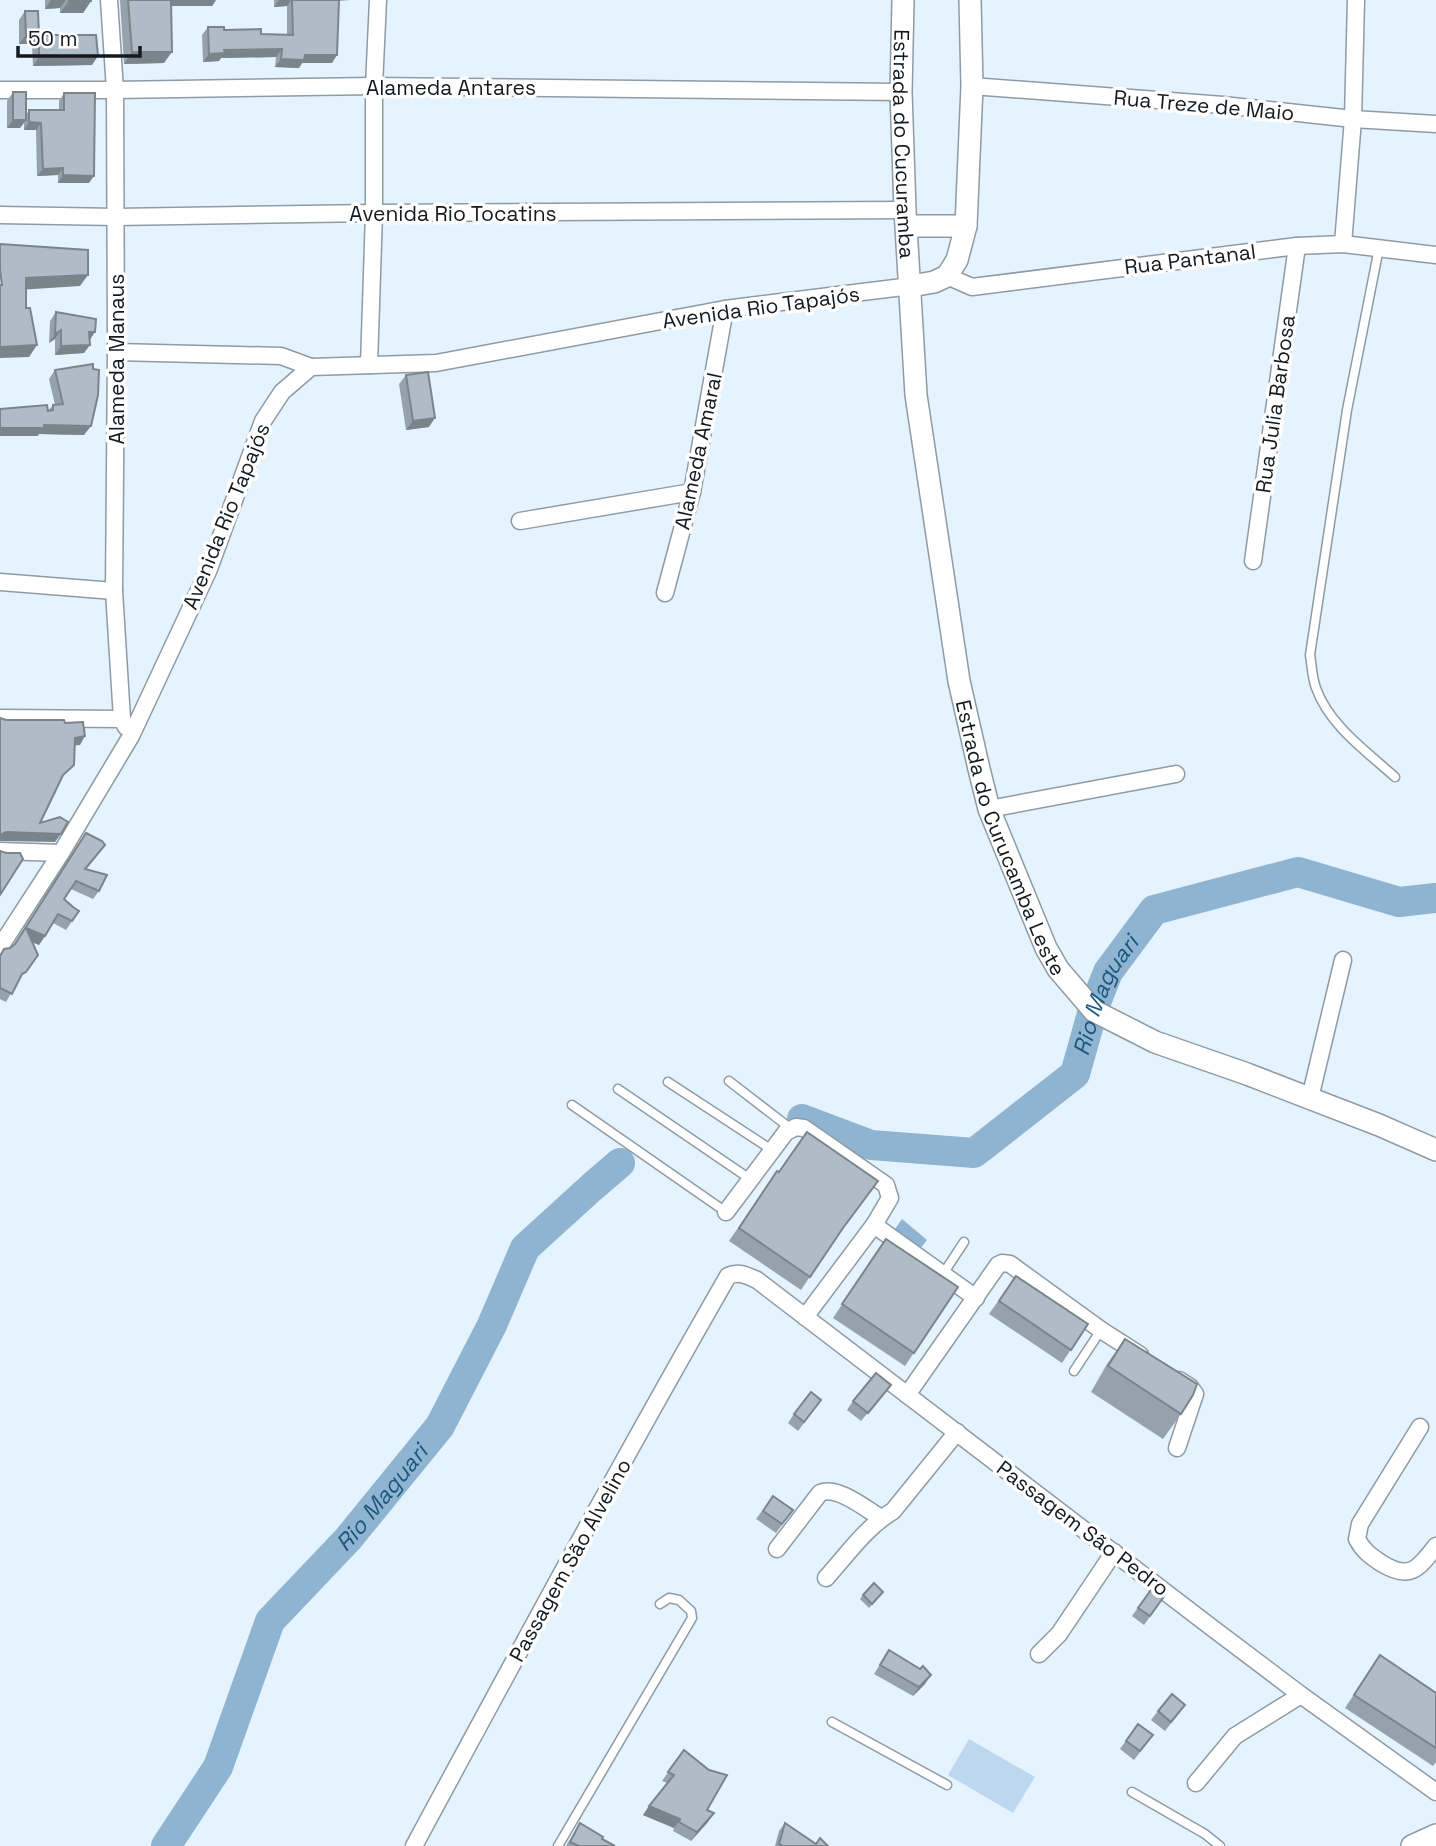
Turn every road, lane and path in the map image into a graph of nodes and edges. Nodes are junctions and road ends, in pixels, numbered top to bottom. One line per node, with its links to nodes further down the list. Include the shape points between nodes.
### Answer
1 (109, 0): 9 (street, Alameda Manaus)
2 (377, 0): 6 (street)
3 (903, 0): 10 (main road, Estrada do Cucuramba)
4 (970, 0): 7 (main road)
5 (1356, 0): 11 (street)
6 (374, 86): 9 (street, Alameda Antares); 10 (street, Alameda Antares); 13 (street)
7 (972, 86): 11 (street, Rua Treze de Maio); 17 (main road)
8 (0, 90): 9 (street, Alameda Antares)
9 (115, 90): 15 (street, Alameda Manaus)
10 (901, 92): 16 (main road, Estrada do Cucuramba)
11 (1353, 119): 12 (street, Rua Treze de Maio); 18 (street)
12 (1436, 124)
13 (374, 213): 15 (street, Avenida Rio Tocatins); 16 (street, Avenida Rio Tocatins); 26 (street)
14 (0, 215): 15 (street, Avenida Rio Tocatins)
15 (116, 217): 25 (street, Alameda Manaus)
16 (906, 218): 17 (main road); 23 (main road, Estrada do Cucuramba)
17 (966, 226): 22 (main road, via 957,261)
18 (1343, 244): 19 (street, Rua Pantanal); 20 (street, Rua Pantanal)
19 (1297, 246): 22 (street, Rua Pantanal, via 972,287); 30 (street, Rua Julia Barbosa)
20 (1379, 248): 21 (street, Rua Pantanal); 38 (lane, via 1347,410 1310,655 1315,686 1328,712)
21 (1436, 255)
22 (947, 276): 23 (main road)
23 (911, 286): 24 (street, Avenida Rio Tapajós); 39 (main road, Estrada do Curucamba Leste, via 916,395 959,681)
24 (725, 309): 26 (street, Avenida Rio Tapajós, via 460,360); 28 (street, Alameda Amaral)
25 (116, 352): 27 (street, via 281,356); 32 (street, Alameda Manaus)
26 (369, 365): 27 (street, Avenida Rio Tapajós)
27 (311, 367): 36 (street, Avenida Rio Tapajós, via 282,392 263,421 209,569)
28 (692, 492): 29 (street); 33 (street, Alameda Amaral)
29 (520, 521)
30 (1253, 561)
31 (0, 582): 32 (street)
32 (114, 591): 35 (street, Alameda Manaus)
33 (665, 593)
34 (0, 718): 35 (street)
35 (122, 719): 36 (street)
36 (131, 736): 41 (street, Avenida Rio Tapajós)
37 (1176, 774): 39 (street)
38 (1395, 777)
39 (989, 809): 47 (main road, Estrada do Curucamba Leste, via 1046,948 1090,1007 1155,1042)
40 (0, 851): 41 (street)
41 (61, 853): 42 (street, Avenida Rio Tapajós)
42 (0, 947)
43 (1343, 960): 47 (street)
44 (729, 1081): 49 (lane)
45 (668, 1082): 50 (lane)
46 (618, 1089): 52 (lane)
47 (1310, 1098): 51 (main road, Estrada do Curucamba Leste)
48 (572, 1105): 53 (lane)
49 (790, 1128): 50 (street); 54 (street, via 804,1128 886,1185 890,1198)
50 (772, 1150): 52 (street)
51 (1436, 1150)
52 (750, 1179): 53 (street)
53 (726, 1212)
54 (874, 1225): 56 (street); 59 (street)
55 (964, 1242): 56 (lane)
56 (943, 1274): 58 (street)
57 (728, 1276): 59 (street, Passagem São Pedro, via 745,1274 757,1280); 80 (street, Passagem São Alvelino)
58 (976, 1298): 60 (street, via 998,1265 1010,1264); 62 (street)
59 (805, 1317): 62 (street, Passagem São Pedro)
60 (1101, 1331): 61 (lane); 65 (street, via 1195,1394)
61 (1074, 1371)
62 (907, 1395): 64 (street, Passagem São Pedro)
63 (1420, 1427): 67 (street, via 1360,1524 1357,1539 1366,1553 1400,1573 1415,1569)
64 (957, 1433): 66 (street, via 893,1511); 69 (street, Passagem São Pedro)
65 (1177, 1448)
66 (881, 1518): 68 (street, via 835,1491 824,1490); 70 (street)
67 (1436, 1546)
68 (776, 1549)
69 (1114, 1552): 72 (street, via 1059,1634); 73 (street, Passagem São Pedro)
70 (826, 1578)
71 (660, 1604): 81 (lane, via 669,1598 679,1600 692,1618)
72 (1039, 1654)
73 (1301, 1695): 75 (street, via 1235,1736); 78 (street, Passagem São Pedro)
74 (832, 1722): 76 (lane)
75 (1196, 1783)
76 (947, 1785)
77 (1132, 1792): 82 (lane)
78 (1436, 1792)
79 (1436, 1835): 83 (main road)
80 (414, 1846)
81 (558, 1846)
82 (1220, 1846)
83 (1412, 1846)

